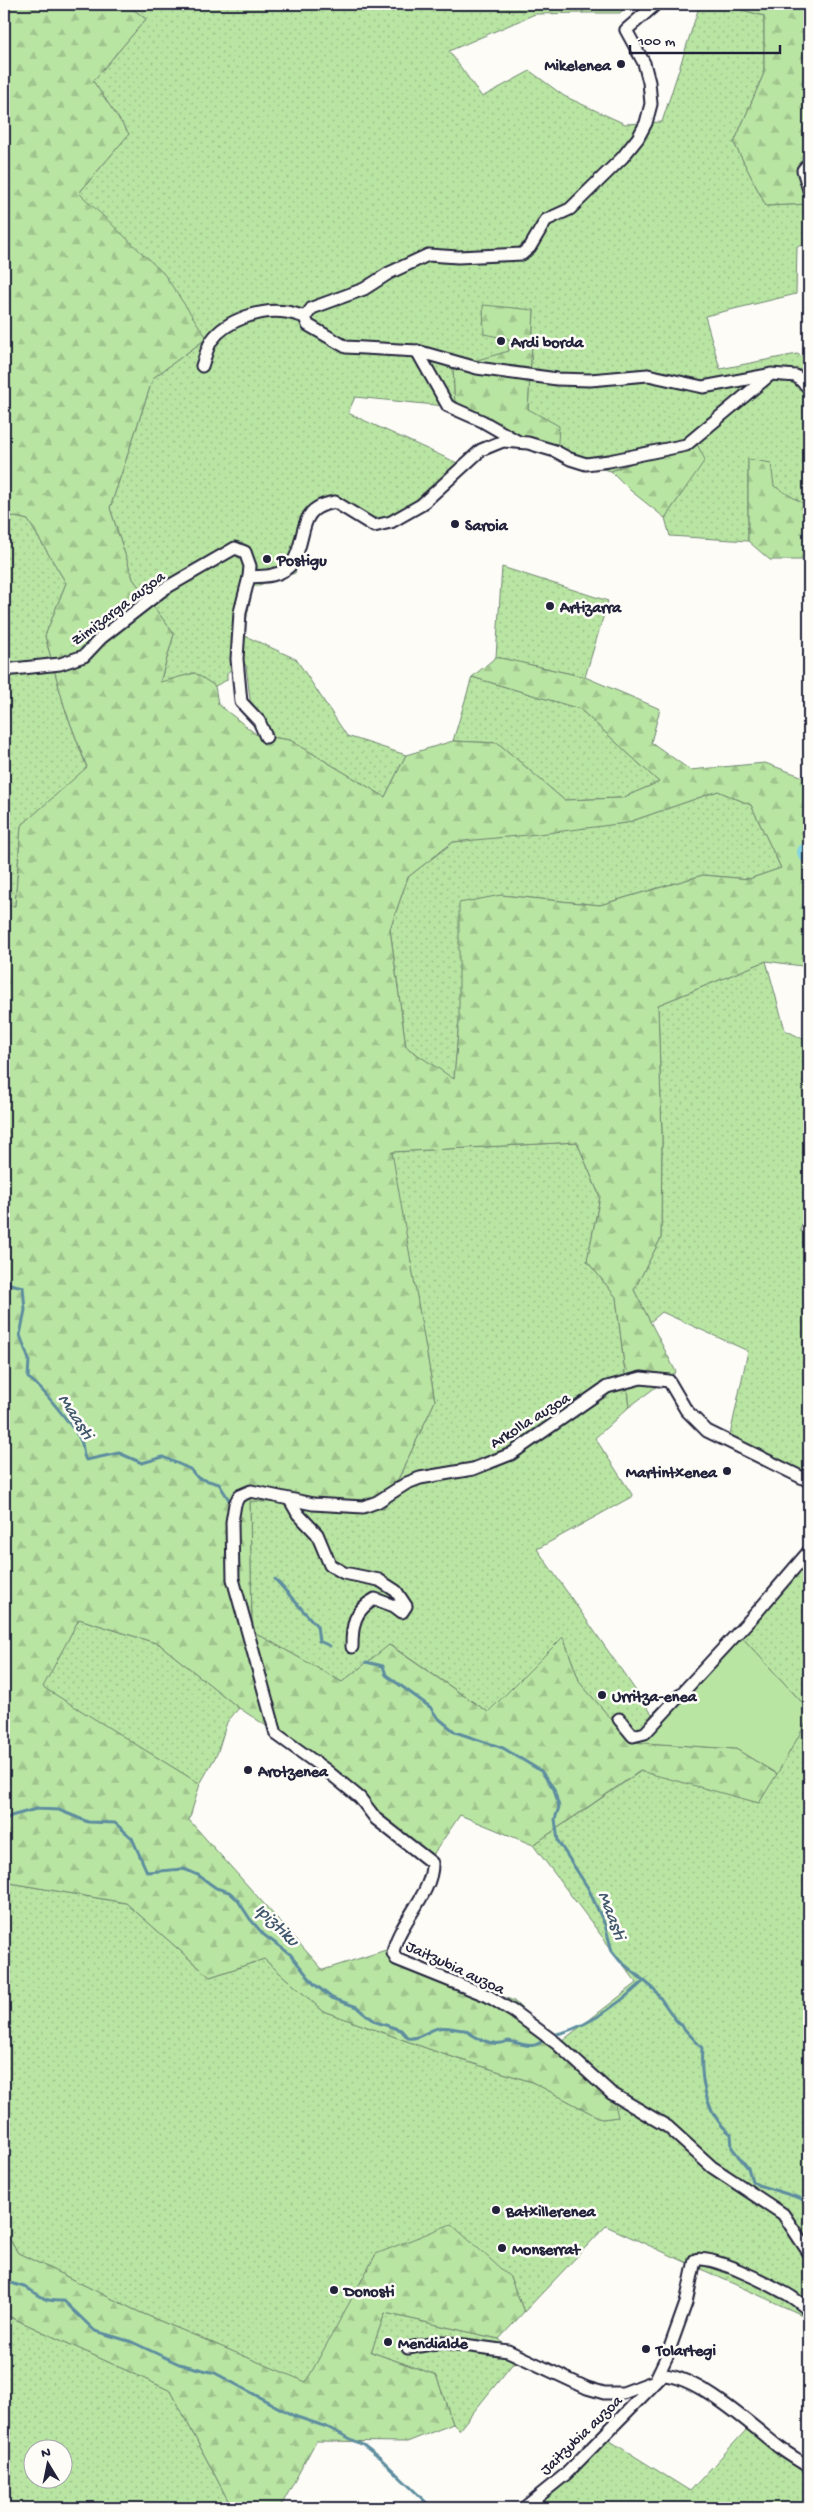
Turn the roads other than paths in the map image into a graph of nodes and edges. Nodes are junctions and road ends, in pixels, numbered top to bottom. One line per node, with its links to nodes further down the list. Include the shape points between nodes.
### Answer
1 (656, 4): 4 (street, via 626,30 644,63 649,82 651,104 646,123 622,158 570,209 546,220 530,247 522,254 428,255 364,289 312,308)
2 (809, 163): 3 (street, via 802,170)
3 (809, 190)
4 (305, 317): 5 (street, via 308,324 346,348); 6 (street, via 285,311 243,318 212,340)
5 (417, 351): 7 (street, via 477,368 557,379 648,375 703,387); 9 (street, via 448,406 482,420)
6 (202, 366)
7 (771, 374): 8 (street, via 796,376); 9 (street, via 686,445 586,464 555,451)
8 (809, 388)
9 (519, 442): 10 (street, via 503,441 481,450 421,505 391,522 374,526 335,502 315,508 306,522 300,551 290,565 274,575)
10 (249, 577): 11 (street, Zimizarga auzoa, via 246,552 235,548 164,589 101,638 84,656 60,664); 12 (street, Zimizarga auzoa, via 240,612 237,659 241,702 259,721)
11 (4, 670)
12 (266, 736)
13 (809, 1480): 14 (street, Arkolla auzoa, via 707,1431 686,1410 669,1381 641,1378 607,1387 511,1454 473,1469 420,1478 363,1507)
14 (290, 1500): 16 (street, via 317,1534 330,1565 344,1573 379,1580 396,1591 406,1606 402,1612 375,1600 365,1605 352,1625); 18 (street, Arkolla auzoa, via 251,1491 240,1496 235,1504 232,1522 233,1579)
15 (809, 1551): 17 (street, via 645,1733 633,1736)
16 (352, 1647)
17 (619, 1720)
18 (276, 1734): 19 (street, Jaitzubia auzoa, via 360,1798 376,1819 432,1863 432,1871 416,1907 394,1945 392,1953 396,1959 488,1996 514,2012 556,2043 611,2093 668,2127 712,2167 783,2214)
19 (809, 2253)
20 (809, 2310): 22 (street, Jaitzubia auzoa, via 784,2292 716,2262 701,2258 695,2260 686,2303)
21 (408, 2348): 22 (street, Jaitzubia auzoa, via 442,2342 508,2351 604,2393 623,2393)
22 (656, 2381): 23 (street, Jaitzubia auzoa, via 663,2375 673,2376 717,2399); 24 (street, Jaitzubia auzoa, via 580,2460)
23 (809, 2467)
24 (524, 2508)

